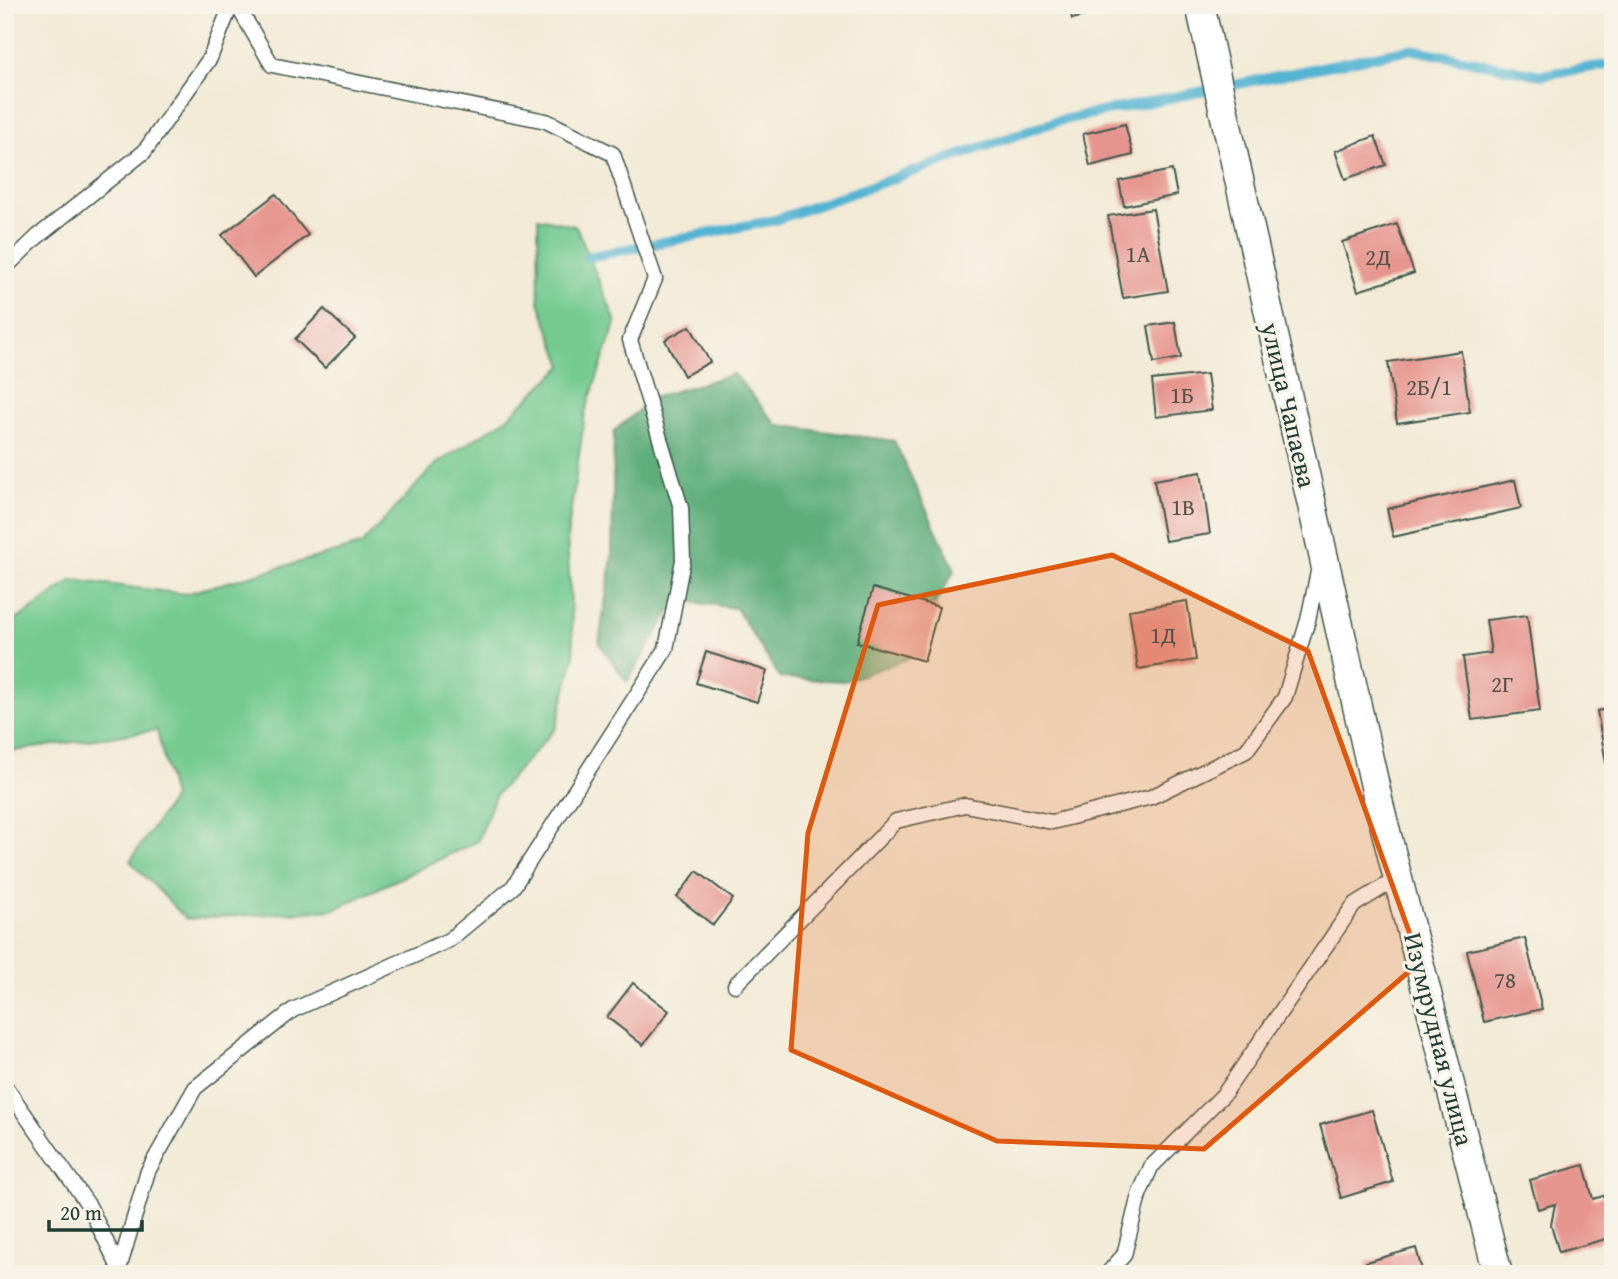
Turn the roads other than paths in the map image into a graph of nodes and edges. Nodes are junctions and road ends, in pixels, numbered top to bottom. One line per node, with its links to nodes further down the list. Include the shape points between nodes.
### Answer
1 (231, 5): 4 (lane, via 210,58 144,152)
2 (237, 5): 10 (lane, via 272,65 546,121 613,154 655,279 630,341 681,508 683,559 666,649 513,887 449,940 293,1010 195,1088 148,1171)
3 (1200, 5): 5 (street, улица Чапаева)
4 (5, 268)
5 (1322, 552): 6 (street, улица Чапаева); 8 (lane, via 1285,697 1246,751 1151,797 1052,822 965,805 896,821)
6 (1379, 804): 7 (street, Изумрудная улица)
7 (1398, 878): 11 (lane, via 1354,905 1224,1094 1152,1167 1139,1195 1124,1255); 12 (street, Изумрудная улица)
8 (735, 985)
9 (5, 1086): 10 (lane, via 89,1206)
10 (120, 1271)
11 (1107, 1274)
12 (1498, 1274)

